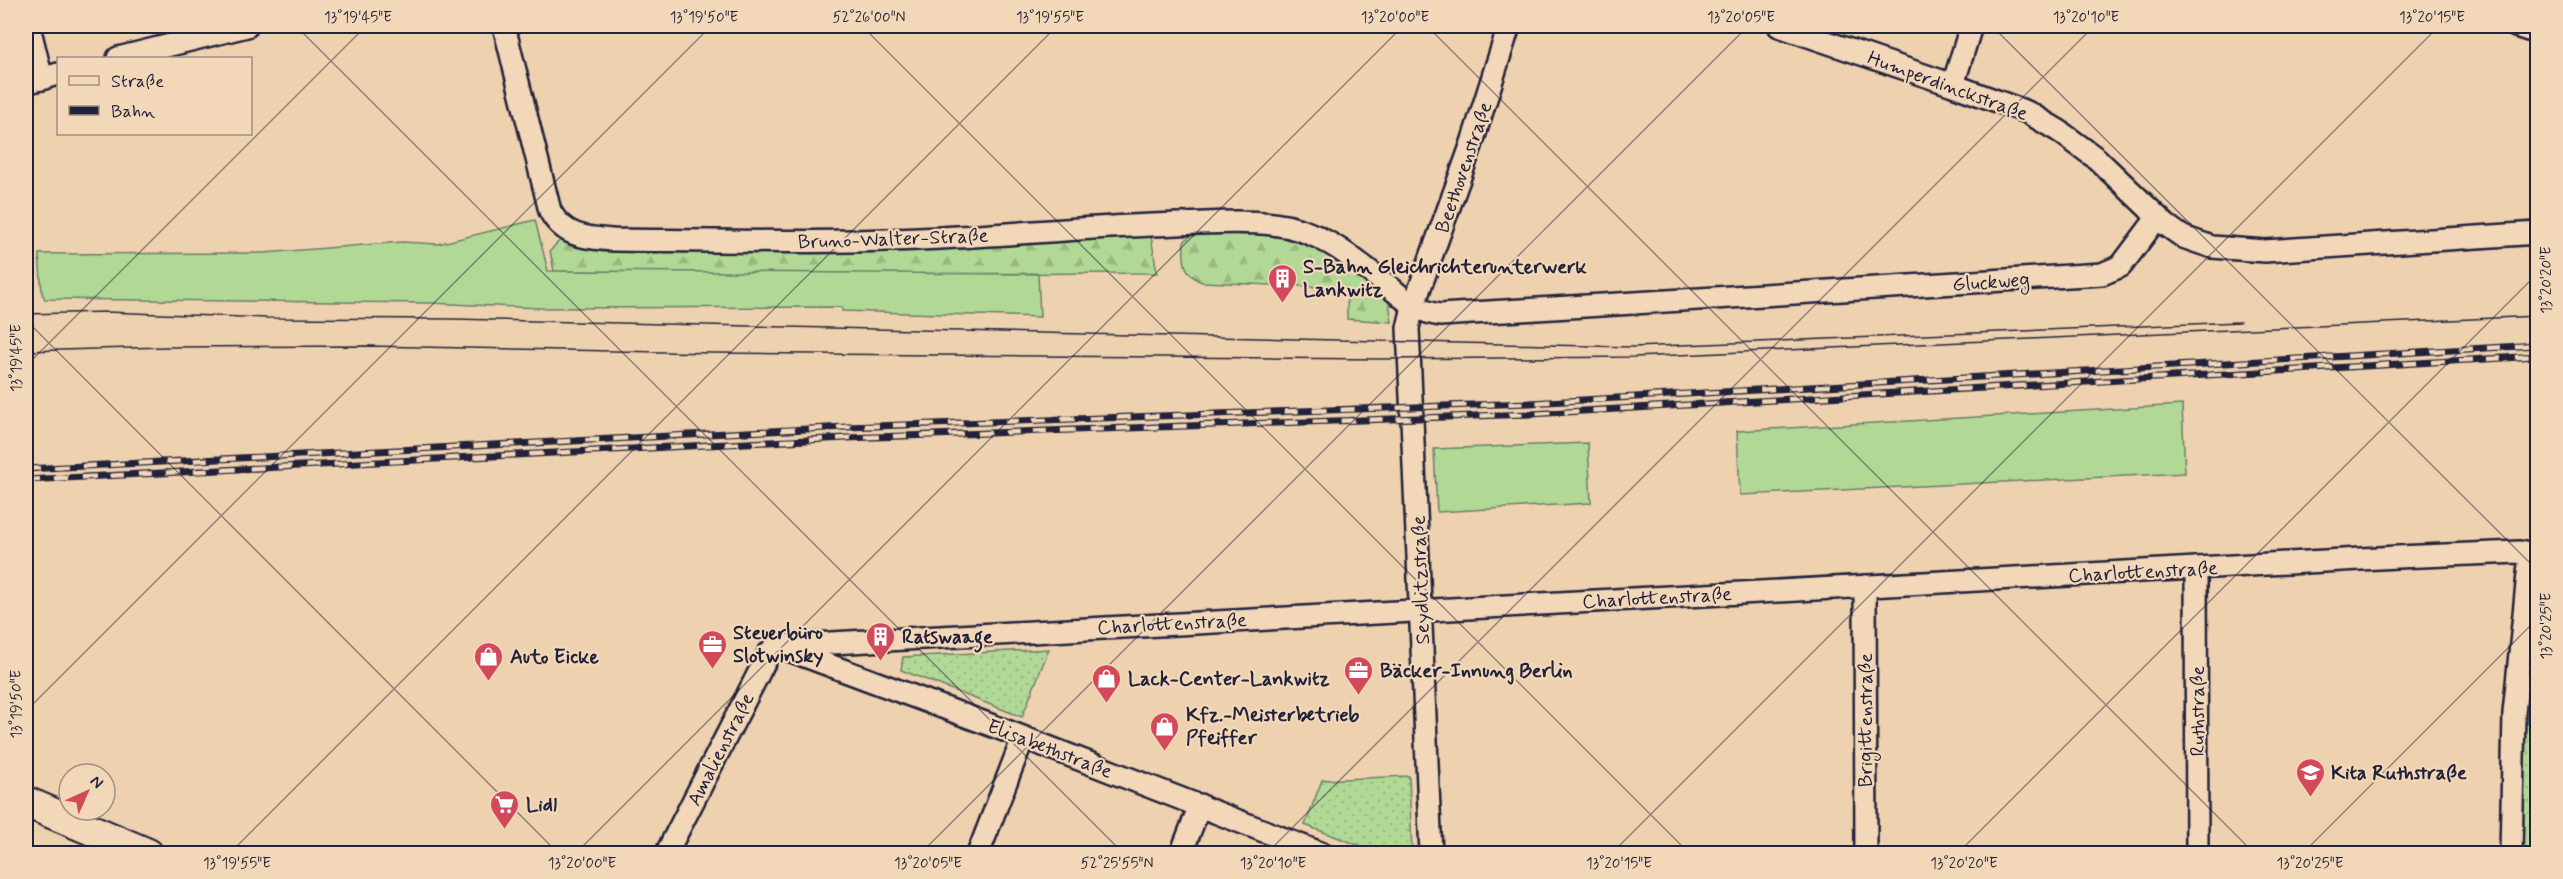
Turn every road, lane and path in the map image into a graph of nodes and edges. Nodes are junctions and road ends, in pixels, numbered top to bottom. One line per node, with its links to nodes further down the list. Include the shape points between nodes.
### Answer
1 (28, 26): 10 (street)
2 (247, 26): 9 (street)
3 (504, 26): 14 (street, Bruno-Walter-Straße, via 550,211 560,226 581,238 832,242 1167,224 1274,224 1314,234 1342,250)
4 (1509, 26): 14 (street, Beethovenstraße, via 1475,135)
5 (1779, 26): 11 (street, Humperdinckstraße)
6 (1971, 26): 11 (street)
7 (2516, 26): 8 (street)
8 (2538, 33)
9 (122, 57)
10 (42, 79)
11 (1953, 85): 12 (street, Humperdinckstraße, via 2016,107 2059,131 2096,158)
12 (2157, 218): 13 (street, via 2183,237 2212,247 2256,250); 14 (street, Gluckweg, via 2121,266 2102,274 1440,315)
13 (2538, 232)
14 (1413, 307): 18 (street, Seydlitzstraße, via 1408,328)
15 (2534, 555): 16 (street, Charlottenstraße, via 2481,553); 31 (street, via 2514,713)
16 (2196, 568): 17 (street, Charlottenstraße); 30 (street, Ruthstraße)
17 (1865, 586): 18 (street, Charlottenstraße); 29 (street, Brigittenstraße)
18 (1422, 609): 19 (street, Charlottenstraße); 28 (street, Seydlitzstraße)
19 (777, 646): 20 (street, Elisabethstraße); 24 (street, Amalienstraße, via 769,653)
20 (1023, 738): 22 (street, Elisabethstraße); 25 (street)
21 (26, 802): 23 (main road)
22 (1200, 805): 26 (street); 27 (street, Elisabethstraße)
23 (145, 853)
24 (666, 854)
25 (978, 854)
26 (1181, 854)
27 (1323, 854)
28 (1431, 854)
29 (1866, 854)
30 (2197, 854)
31 (2511, 854)

